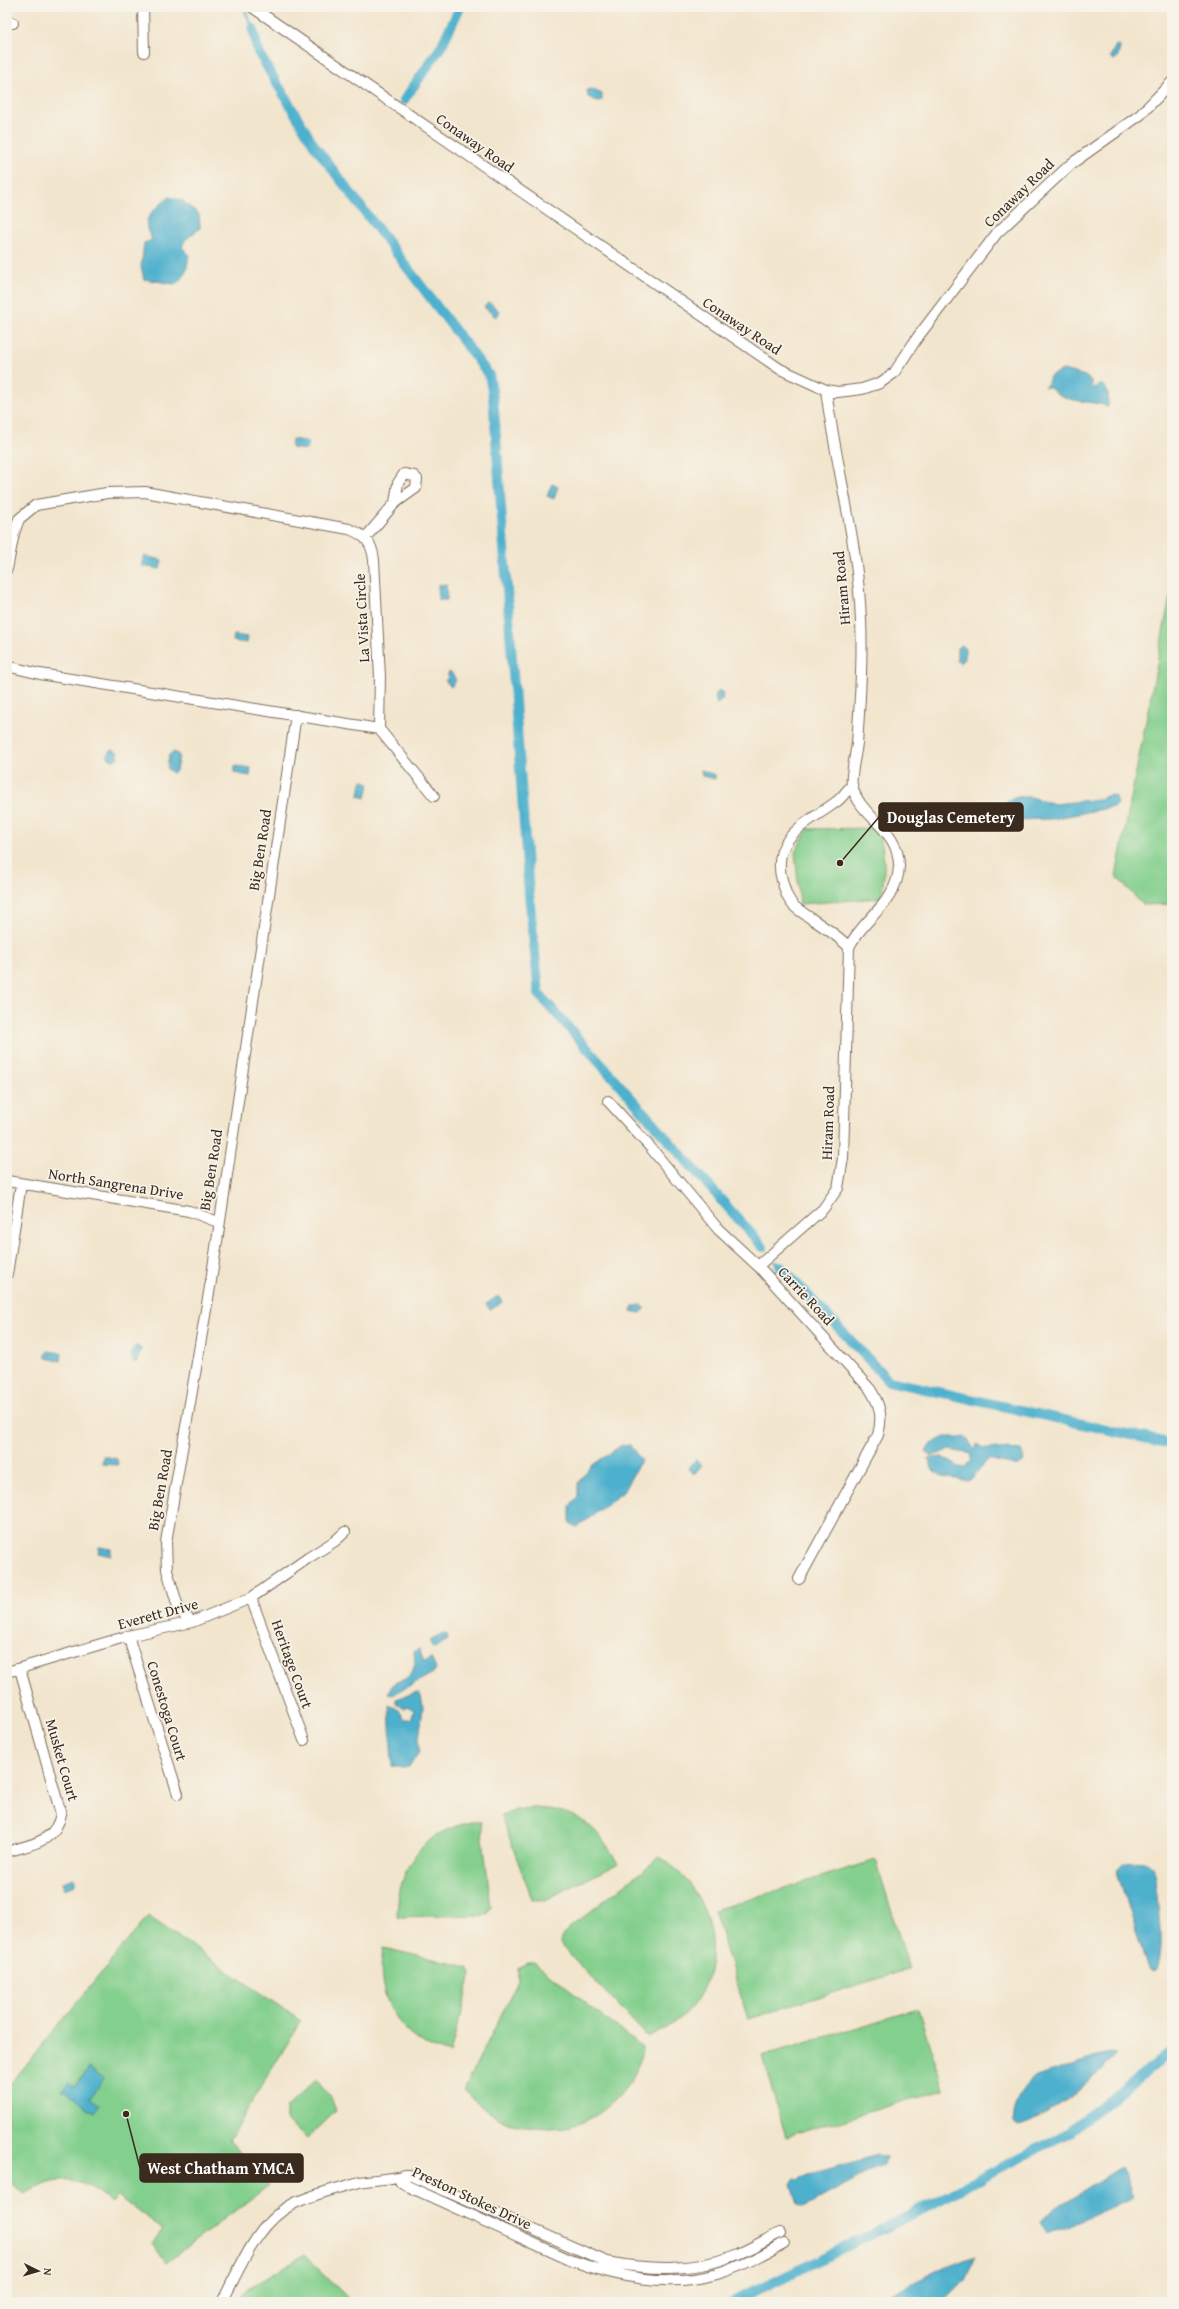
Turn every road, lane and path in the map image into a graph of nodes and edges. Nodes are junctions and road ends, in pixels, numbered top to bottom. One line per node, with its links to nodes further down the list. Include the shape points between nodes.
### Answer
1 (143, 7): 3 (street)
2 (252, 7): 5 (street, Conaway Road, via 767,361 800,380)
3 (144, 52)
4 (1172, 82): 5 (street, Conaway Road, via 1140,115 1071,164 997,233 917,338 894,373 880,383 862,389 838,392)
5 (826, 390): 12 (street, Hiram Road, via 857,564 861,621 858,729)
6 (395, 503): 7 (street)
7 (366, 538): 8 (street, via 349,529 145,492 107,493 36,505 19,519); 11 (street, La Vista Circle, via 370,543 374,560 380,677)
8 (7, 569)
9 (7, 662): 10 (street, via 11,667 40,674)
10 (296, 715): 11 (street); 18 (street, Big Ben Road)
11 (379, 729): 13 (street)
12 (852, 785): 14 (street, via 862,806 884,828 896,848 899,867 891,895); 14 (street, via 837,802 802,824 792,834 781,853 780,871 786,893 795,906 834,932)
13 (434, 796)
14 (848, 947): 19 (street, Hiram Road, via 843,1158 838,1188 823,1209)
15 (608, 1101): 19 (street, Carrie Road, via 718,1229)
16 (7, 1182): 17 (street, North Sangrena Drive)
17 (21, 1184): 18 (street, North Sangrena Drive, via 189,1211); 20 (street)
18 (218, 1222): 24 (street, Big Ben Road, via 211,1281 166,1542 167,1570 178,1610)
19 (758, 1266): 22 (street, Carrie Road, via 870,1389 882,1414 878,1435)
20 (7, 1274)
21 (345, 1532): 23 (street, Everett Drive, via 336,1541)
22 (800, 1579)
23 (251, 1598): 24 (street, Everett Drive); 28 (street, Heritage Court)
24 (192, 1622): 25 (street, Everett Drive)
25 (128, 1636): 26 (street, Everett Drive); 29 (street, Conestoga Court)
26 (20, 1669): 27 (street, Everett Drive); 30 (street, Musket Court, via 61,1814 59,1824 48,1838)
27 (7, 1672)
28 (304, 1740)
29 (178, 1794)
30 (7, 1852)
31 (399, 2177): 32 (street, Preston Stokes Drive, via 409,2175 607,2262 641,2268 698,2267 733,2256); 33 (street, Preston Stokes Drive, via 401,2183 570,2260 632,2278 670,2280 717,2274 753,2261); 34 (street, via 363,2181 333,2190 295,2203 276,2215 251,2247)
32 (780, 2233)
33 (784, 2244)
34 (222, 2302)

